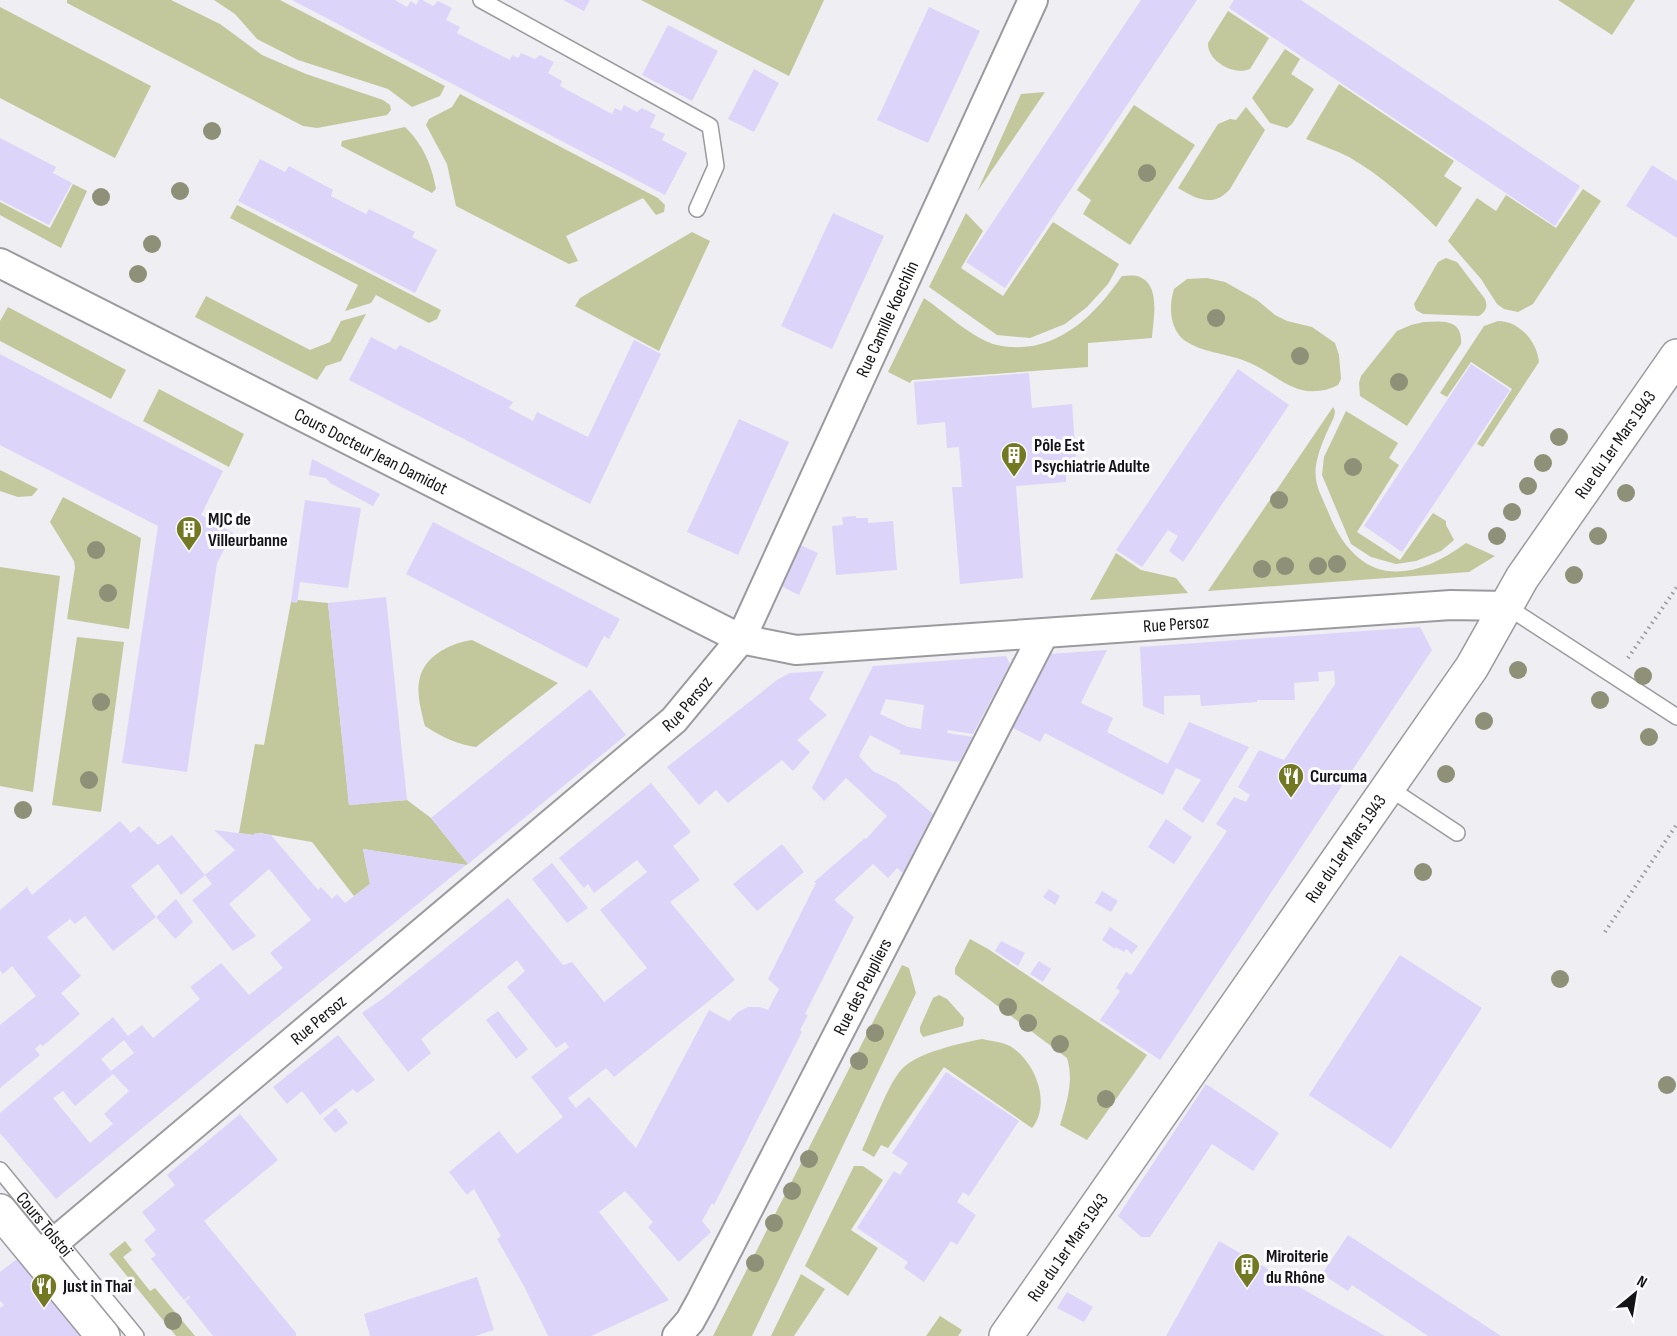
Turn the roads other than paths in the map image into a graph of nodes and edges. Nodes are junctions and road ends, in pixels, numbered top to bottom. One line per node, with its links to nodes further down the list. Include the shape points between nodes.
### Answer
1 (482, 0): 3 (lane, via 710,126 716,166)
2 (1034, 0): 8 (street, Rue Camille Koechlin)
3 (697, 209)
4 (0, 263): 8 (street, Cours Docteur Jean Damidot)
5 (1677, 356): 6 (street, Rue du 1er Mars 1943)
6 (1506, 606): 7 (street, Rue Persoz, via 1451,605); 9 (lane); 10 (street, Rue du 1er Mars 1943, via 1472,667)
7 (1042, 634): 8 (street, Rue Persoz, via 796,650); 18 (street, Rue des Peupliers, via 702,1301)
8 (741, 639): 14 (street, Rue Persoz, via 674,720)
9 (1677, 717)
10 (1389, 788): 11 (lane); 15 (street, Rue du 1er Mars 1943)
11 (1457, 833)
12 (0, 1170): 14 (lane, Cours Tolstoï)
13 (0, 1211): 14 (street, Cours Tolstoï)
14 (47, 1249): 16 (street, Cours Tolstoï); 17 (lane, Cours Tolstoï)
15 (1014, 1330)
16 (103, 1336)
17 (136, 1336)
18 (677, 1336)

